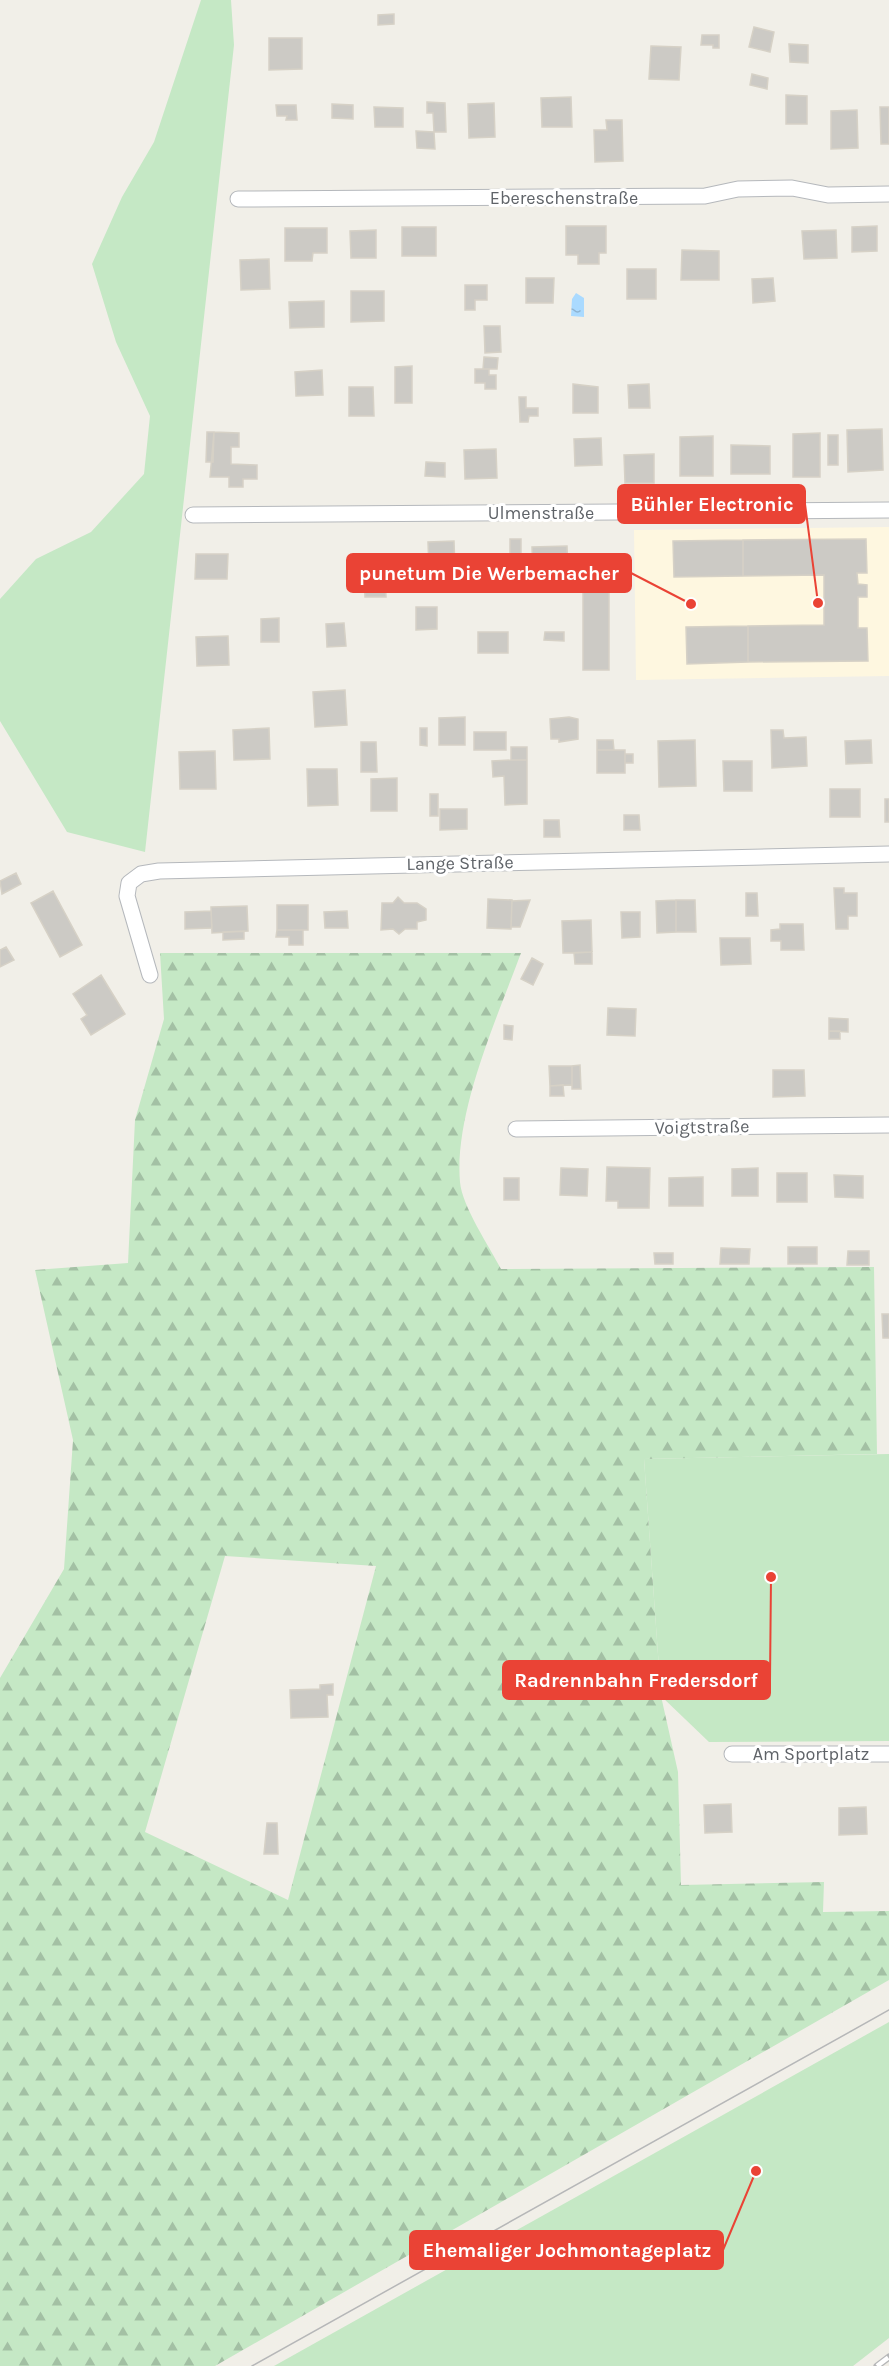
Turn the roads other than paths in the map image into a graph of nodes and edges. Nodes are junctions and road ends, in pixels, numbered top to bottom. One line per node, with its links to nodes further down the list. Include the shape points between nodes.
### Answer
1 (889, 194): 2 (street, Ebereschenstraße, via 828,195 792,188 738,189 705,196)
2 (238, 200)
3 (889, 510): 4 (street, Ulmenstraße)
4 (193, 515)
5 (889, 854): 6 (street, Lange Straße, via 159,871 141,874 129,883 127,896)
6 (150, 975)
7 (889, 1125): 8 (street, Voigtstraße)
8 (516, 1129)
9 (732, 1754): 10 (street, Am Sportplatz)
10 (889, 1754)

